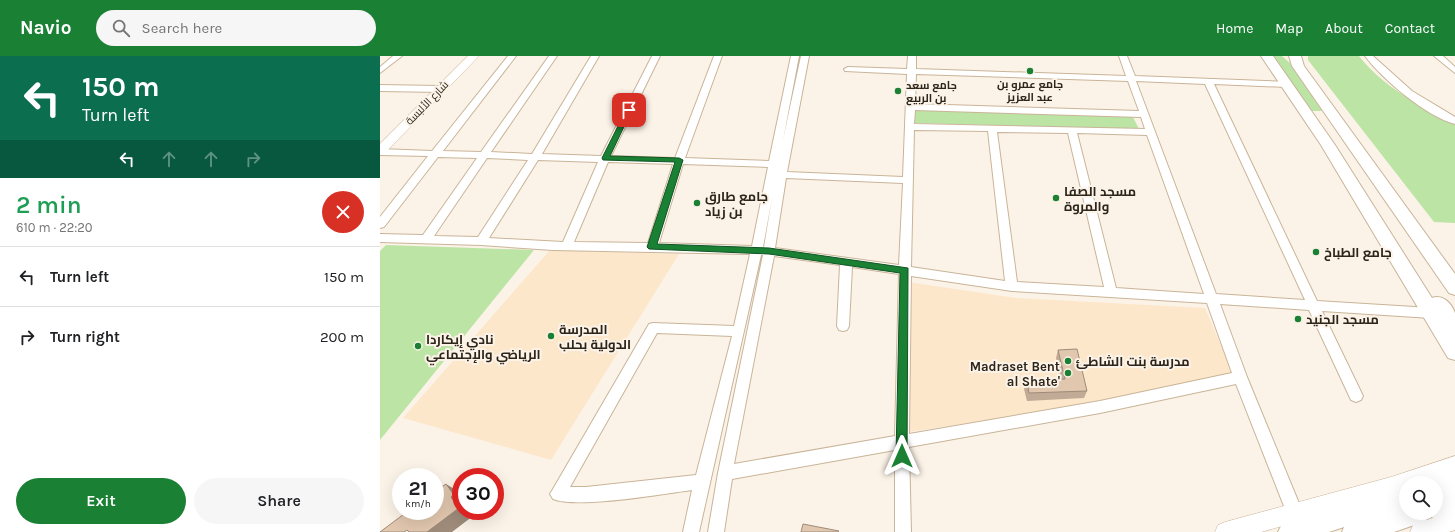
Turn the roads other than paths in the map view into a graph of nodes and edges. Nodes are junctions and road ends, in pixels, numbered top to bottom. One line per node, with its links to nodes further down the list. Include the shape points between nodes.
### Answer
1 (398, 56): 17 (street)
2 (474, 56): 24 (main road, شارع الألبسة)
3 (512, 56): 35 (street)
4 (553, 56): 36 (street)
5 (595, 56): 37 (street)
6 (656, 56): 38 (street)
7 (718, 56): 39 (street)
8 (795, 56): 40 (street)
9 (805, 56): 41 (street)
10 (912, 56): 18 (street)
11 (1123, 56): 20 (street)
12 (1369, 56): 27 (street, via 1384,73 1415,98)
13 (1438, 56): 19 (street)
14 (1267, 58): 22 (highway)
15 (1294, 59): 32 (highway)
16 (848, 69): 18 (street)
17 (380, 71)
18 (911, 71): 20 (street); 25 (street)
19 (1455, 71)
20 (1131, 79): 21 (street); 26 (street)
21 (1208, 81): 22 (street); 59 (street)
22 (1286, 84): 33 (highway)
23 (380, 88): 24 (street)
24 (440, 89): 34 (main road, شارع الألبسة)
25 (910, 107): 26 (street); 28 (street)
26 (1144, 114): 31 (street)
27 (1455, 121)
28 (910, 127): 29 (street); 42 (street)
29 (992, 129): 30 (street); 55 (street)
30 (1072, 131): 31 (street); 57 (street)
31 (1151, 132): 58 (street)
32 (1351, 140): 52 (highway); 60 (highway, via 1377,192)
33 (1328, 145): 61 (highway); 63 (highway, via 1364,191)
34 (380, 151): 35 (street)
35 (437, 153): 36 (street); 43 (street)
36 (485, 155): 37 (street); 45 (street)
37 (535, 157): 38 (street); 46 (street)
38 (605, 158): 39 (street); 47 (street)
39 (679, 160): 40 (street); 48 (street)
40 (774, 164): 49 (street)
41 (781, 175): 42 (street); 50 (street)
42 (908, 180): 53 (street)
43 (380, 224)
44 (380, 238): 45 (street)
45 (426, 239): 46 (street)
46 (481, 241): 47 (street)
47 (567, 246): 48 (street)
48 (652, 247): 49 (street)
49 (756, 250): 50 (street); 64 (street)
50 (769, 251): 51 (street); 70 (street)
51 (846, 262): 53 (street); 62 (street)
52 (1438, 264): 54 (highway); 56 (highway)
53 (905, 270): 55 (street); 68 (street)
54 (1455, 276)
55 (1012, 286): 57 (street)
56 (1455, 288)
57 (1111, 292): 58 (street)
58 (1212, 299): 59 (street); 66 (street)
59 (1314, 306): 61 (street); 67 (street)
60 (1455, 311)
61 (1431, 314): 65 (highway)
62 (843, 326)
63 (1455, 328)
64 (739, 331): 72 (street); 72 (street, via 653,328 558,494 586,495)
65 (1455, 352)
66 (1240, 377): 68 (street, via 1100,407); 80 (street)
67 (1356, 396)
68 (902, 442): 70 (street); 83 (street)
69 (1455, 466): 80 (main road)
70 (725, 473): 82 (street)
71 (1455, 481): 73 (highway)
72 (701, 482): 81 (street)
73 (1443, 485)
74 (1455, 501): 75 (highway)
75 (1443, 505)
76 (1399, 512): 80 (highway)
77 (1399, 516): 85 (highway)
78 (1443, 517): 79 (main road)
79 (1455, 520)
80 (1292, 522): 84 (main road)
81 (690, 532)
82 (716, 532)
83 (903, 532)
84 (1225, 532)
85 (1354, 532)

